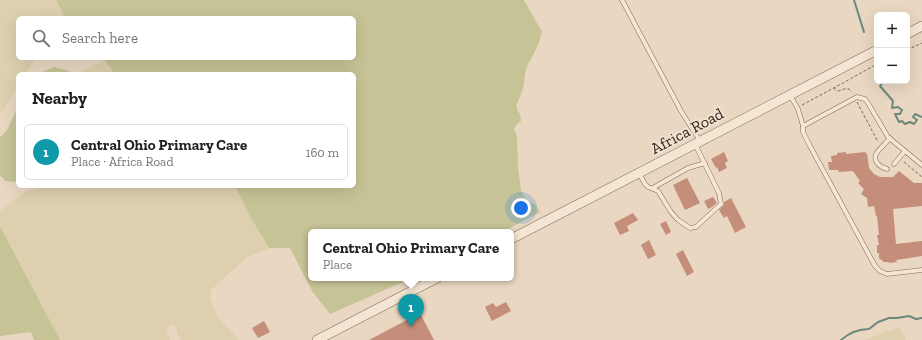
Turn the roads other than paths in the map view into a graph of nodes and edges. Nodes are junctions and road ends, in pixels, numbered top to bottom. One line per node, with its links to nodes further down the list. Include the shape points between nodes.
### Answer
1 (622, 0): 8 (lane)
2 (922, 26): 3 (street)
3 (910, 32)
4 (874, 52): 5 (street, Africa Road)
5 (790, 95): 6 (lane); 8 (street, Africa Road)
6 (803, 126): 7 (lane, via 857,97 865,99); 17 (lane, via 810,146 875,266 887,274)
7 (890, 138): 9 (lane); 13 (lane, via 876,154 875,160 878,165)
8 (698, 142): 10 (lane); 14 (street, Africa Road)
9 (905, 151): 11 (lane); 12 (lane)
10 (704, 163): 15 (lane, via 688,168); 15 (lane, via 719,193 721,204 696,227 690,228 678,220)
11 (894, 164)
12 (922, 165)
13 (887, 168)
14 (639, 173): 15 (lane, via 648,187); 16 (street, Africa Road)
15 (654, 188)
16 (514, 237)
17 (922, 270)
18 (431, 281): 19 (street)
19 (317, 340)

